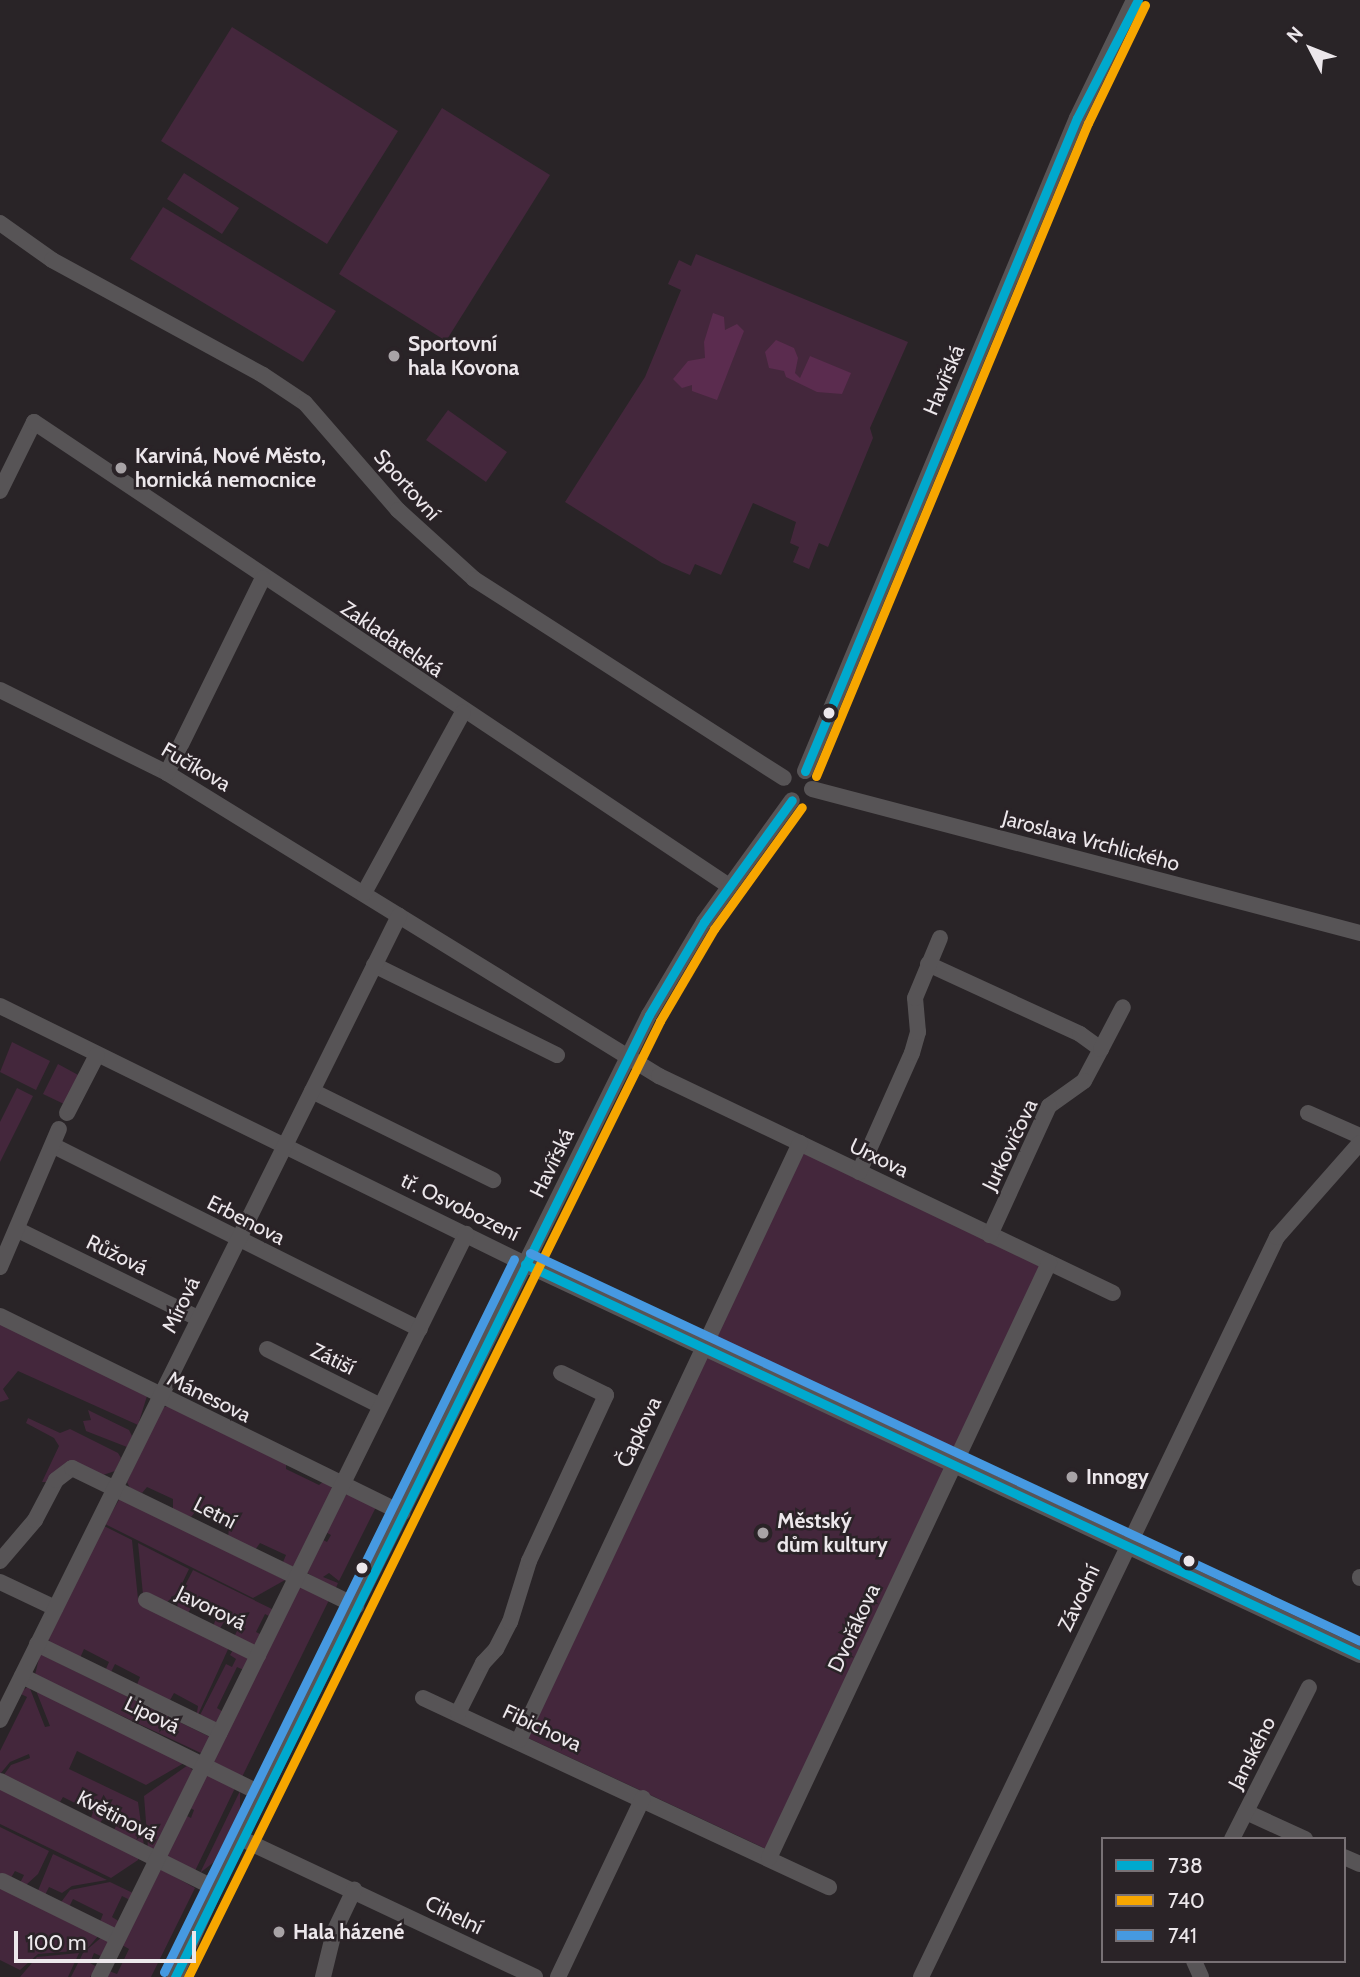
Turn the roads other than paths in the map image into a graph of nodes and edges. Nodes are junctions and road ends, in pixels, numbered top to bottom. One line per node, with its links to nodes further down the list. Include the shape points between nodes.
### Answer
1 (1134, 3): 7 (street, Havířská, via 1047,187)
2 (0, 223): 9 (street, Sportovní, via 52,260 263,374 305,403 398,510 474,579)
3 (0, 491): 4 (street, Zakladatelská, via 34,422)
4 (263, 578): 6 (street, Zakladatelská); 8 (street)
5 (0, 690): 8 (street, Fučíkova)
6 (463, 712): 12 (street, Zakladatelská); 13 (street)
7 (805, 772): 9 (street, via 791,771); 10 (street)
8 (167, 773): 13 (street, Fučíkova)
9 (784, 778): 11 (street, via 782,788)
10 (812, 789): 11 (street, via 802,800); 15 (street, Jaroslava Vrchlického)
11 (792, 800): 12 (street, Havířská)
12 (729, 886): 24 (street, Havířská, via 676,966)
13 (364, 893): 14 (street, Fučíkova)
14 (399, 916): 18 (street); 24 (street, Fučíkova)
15 (1360, 933)
16 (940, 938): 17 (street)
17 (928, 964): 21 (street, via 1080,1034); 34 (street, via 915,998 918,1032 912,1053)
18 (374, 965): 23 (street); 25 (street)
19 (0, 1006): 22 (street, tř. Osvobození)
20 (1123, 1007): 21 (street, Jurkovičova)
21 (1101, 1049): 38 (street, Jurkovičova, via 1084,1081 1049,1106)
22 (97, 1055): 26 (street); 32 (street, tř. Osvobození)
23 (556, 1055)
24 (628, 1057): 30 (street, Urxova); 41 (street, Havířská)
25 (312, 1091): 32 (street); 35 (street, tř. Osvobození)
26 (67, 1113)
27 (1308, 1114): 29 (street)
28 (60, 1129): 33 (street)
29 (1360, 1136)
30 (800, 1143): 34 (street, Urxova); 47 (street, Čapkova)
31 (1360, 1143): 56 (street, Závodní, via 1277,1237)
32 (284, 1144): 37 (street, tř. Osvobození); 39 (street, Mírová)
33 (54, 1146): 36 (street); 39 (street, Erbenova)
34 (859, 1172): 38 (street, Urxova)
35 (493, 1180)
36 (18, 1230): 42 (street); 45 (street, Růžová)
37 (466, 1234): 41 (street, tř. Osvobození); 46 (street)
38 (990, 1235): 40 (street, Urxova)
39 (237, 1239): 45 (street, Mírová); 46 (street, Erbenova)
40 (1049, 1263): 43 (street, Urxova); 52 (street, Dvořákova)
41 (526, 1264): 47 (street, tř. Osvobození); 55 (street, Havířská)
42 (0, 1267)
43 (1114, 1293)
44 (0, 1316): 50 (street, Mánesova)
45 (198, 1318): 50 (street, Mírová)
46 (420, 1329): 51 (street)
47 (702, 1346): 52 (street, tř. Osvobození); 72 (street, Čapkova)
48 (267, 1349): 51 (street, Zátiší)
49 (561, 1373): 69 (street, Čapkova, via 606,1395 529,1561 510,1622)
50 (159, 1396): 53 (street, Mánesova); 54 (street, Mírová)
51 (381, 1406): 53 (street)
52 (954, 1465): 56 (street, tř. Osvobození); 81 (street, Dvořákova)
53 (342, 1484): 55 (street, Mánesova); 58 (street)
54 (115, 1485): 57 (street, via 72,1468 64,1471 35,1520); 58 (street, Letní); 62 (street, Mírová)
55 (402, 1513): 61 (street, Havířská)
56 (1126, 1548): 65 (street, tř. Osvobození); 93 (street, Závodní)
57 (0, 1561)
58 (296, 1578): 61 (street, Letní); 64 (street)
59 (0, 1582): 62 (street)
60 (146, 1600): 64 (street, Javorová)
61 (356, 1605): 75 (street, Havířská)
62 (55, 1608): 63 (street, Mírová)
63 (37, 1644): 66 (street, Mírová); 71 (street, Lipová)
64 (258, 1655): 71 (street)
65 (1360, 1655)
66 (22, 1675): 70 (street, Mírová); 73 (street, Lipová)
67 (1309, 1687): 77 (street, Janského)
68 (423, 1698): 69 (street, Fibichova)
69 (458, 1713): 72 (street, Fibichova)
70 (0, 1720)
71 (220, 1732): 73 (street)
72 (519, 1740): 76 (street, Fibichova)
73 (204, 1764): 75 (street, Lipová); 82 (street)
74 (0, 1781): 82 (street, Květinová)
75 (262, 1794): 80 (street, Havířská)
76 (643, 1798): 81 (street, Fibichova); 92 (street)
77 (1245, 1812): 78 (street, Janského); 79 (street)
78 (1233, 1837)
79 (1300, 1837)
80 (240, 1838): 85 (street, Havířská); 86 (street, Cihelní)
81 (769, 1858): 84 (street, Fibichova)
82 (157, 1859): 85 (street, Květinová); 87 (street)
83 (2, 1881): 87 (street)
84 (829, 1887)
85 (215, 1888): 89 (street, Havířská)
86 (355, 1891): 90 (street, via 334,1932); 91 (street, Cihelní)
87 (118, 1938): 88 (street)
88 (99, 1977)
89 (175, 1977)
90 (323, 1977)
91 (534, 1977)
92 (558, 1977)
93 (921, 1977)

